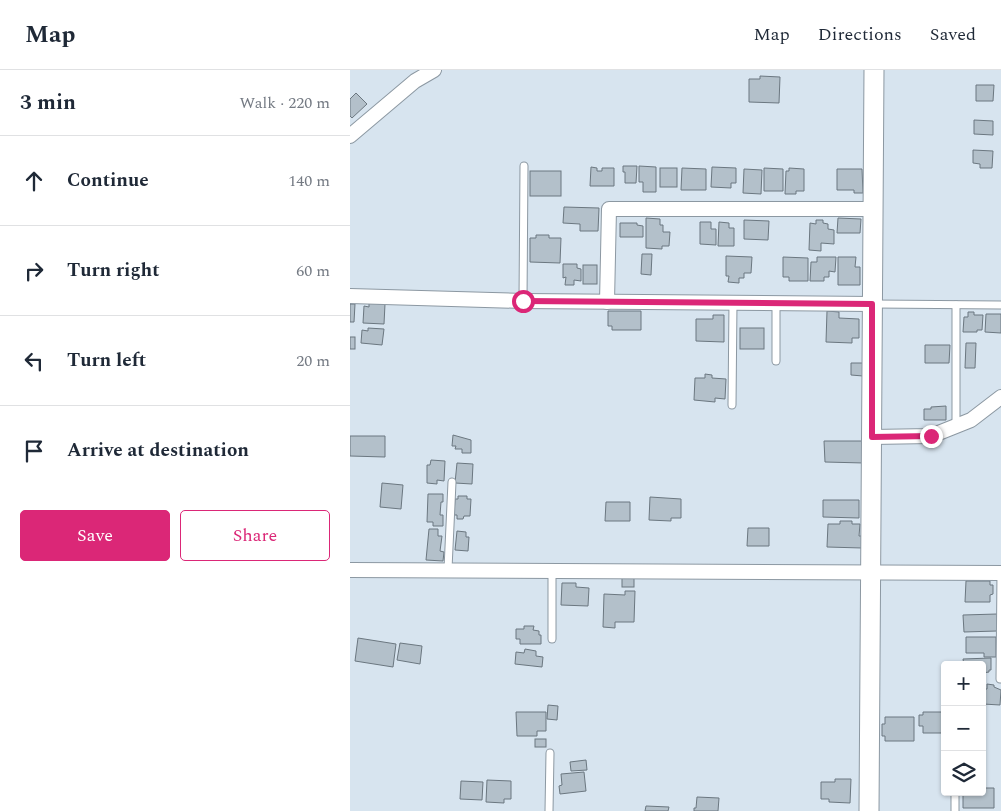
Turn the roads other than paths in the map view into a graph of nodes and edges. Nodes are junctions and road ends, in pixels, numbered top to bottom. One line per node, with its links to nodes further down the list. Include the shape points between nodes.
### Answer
1 (434, 70): 3 (street, via 415,81)
2 (874, 70): 5 (street)
3 (350, 136)
4 (524, 166): 7 (lane)
5 (873, 209): 8 (street, via 609,209); 11 (street)
6 (350, 296): 7 (street)
7 (523, 301): 8 (street)
8 (607, 302): 9 (street)
9 (732, 303): 10 (street); 16 (lane)
10 (776, 303): 11 (street); 14 (lane)
11 (872, 304): 12 (lane); 18 (street)
12 (956, 305): 13 (lane); 17 (lane)
13 (1001, 305)
14 (776, 361)
15 (1001, 397): 17 (street, via 971,420)
16 (732, 405)
17 (956, 426): 18 (street, via 931,436)
18 (872, 437): 23 (street)
19 (452, 482): 20 (lane)
20 (448, 569): 21 (street); 22 (street)
21 (350, 570)
22 (552, 572): 23 (street); 25 (lane)
23 (871, 573): 24 (street); 30 (street)
24 (1001, 573): 26 (lane)
25 (552, 639)
26 (1000, 679)
27 (550, 753): 29 (lane)
28 (955, 796): 31 (lane)
29 (550, 811)
30 (869, 811)
31 (955, 811)

